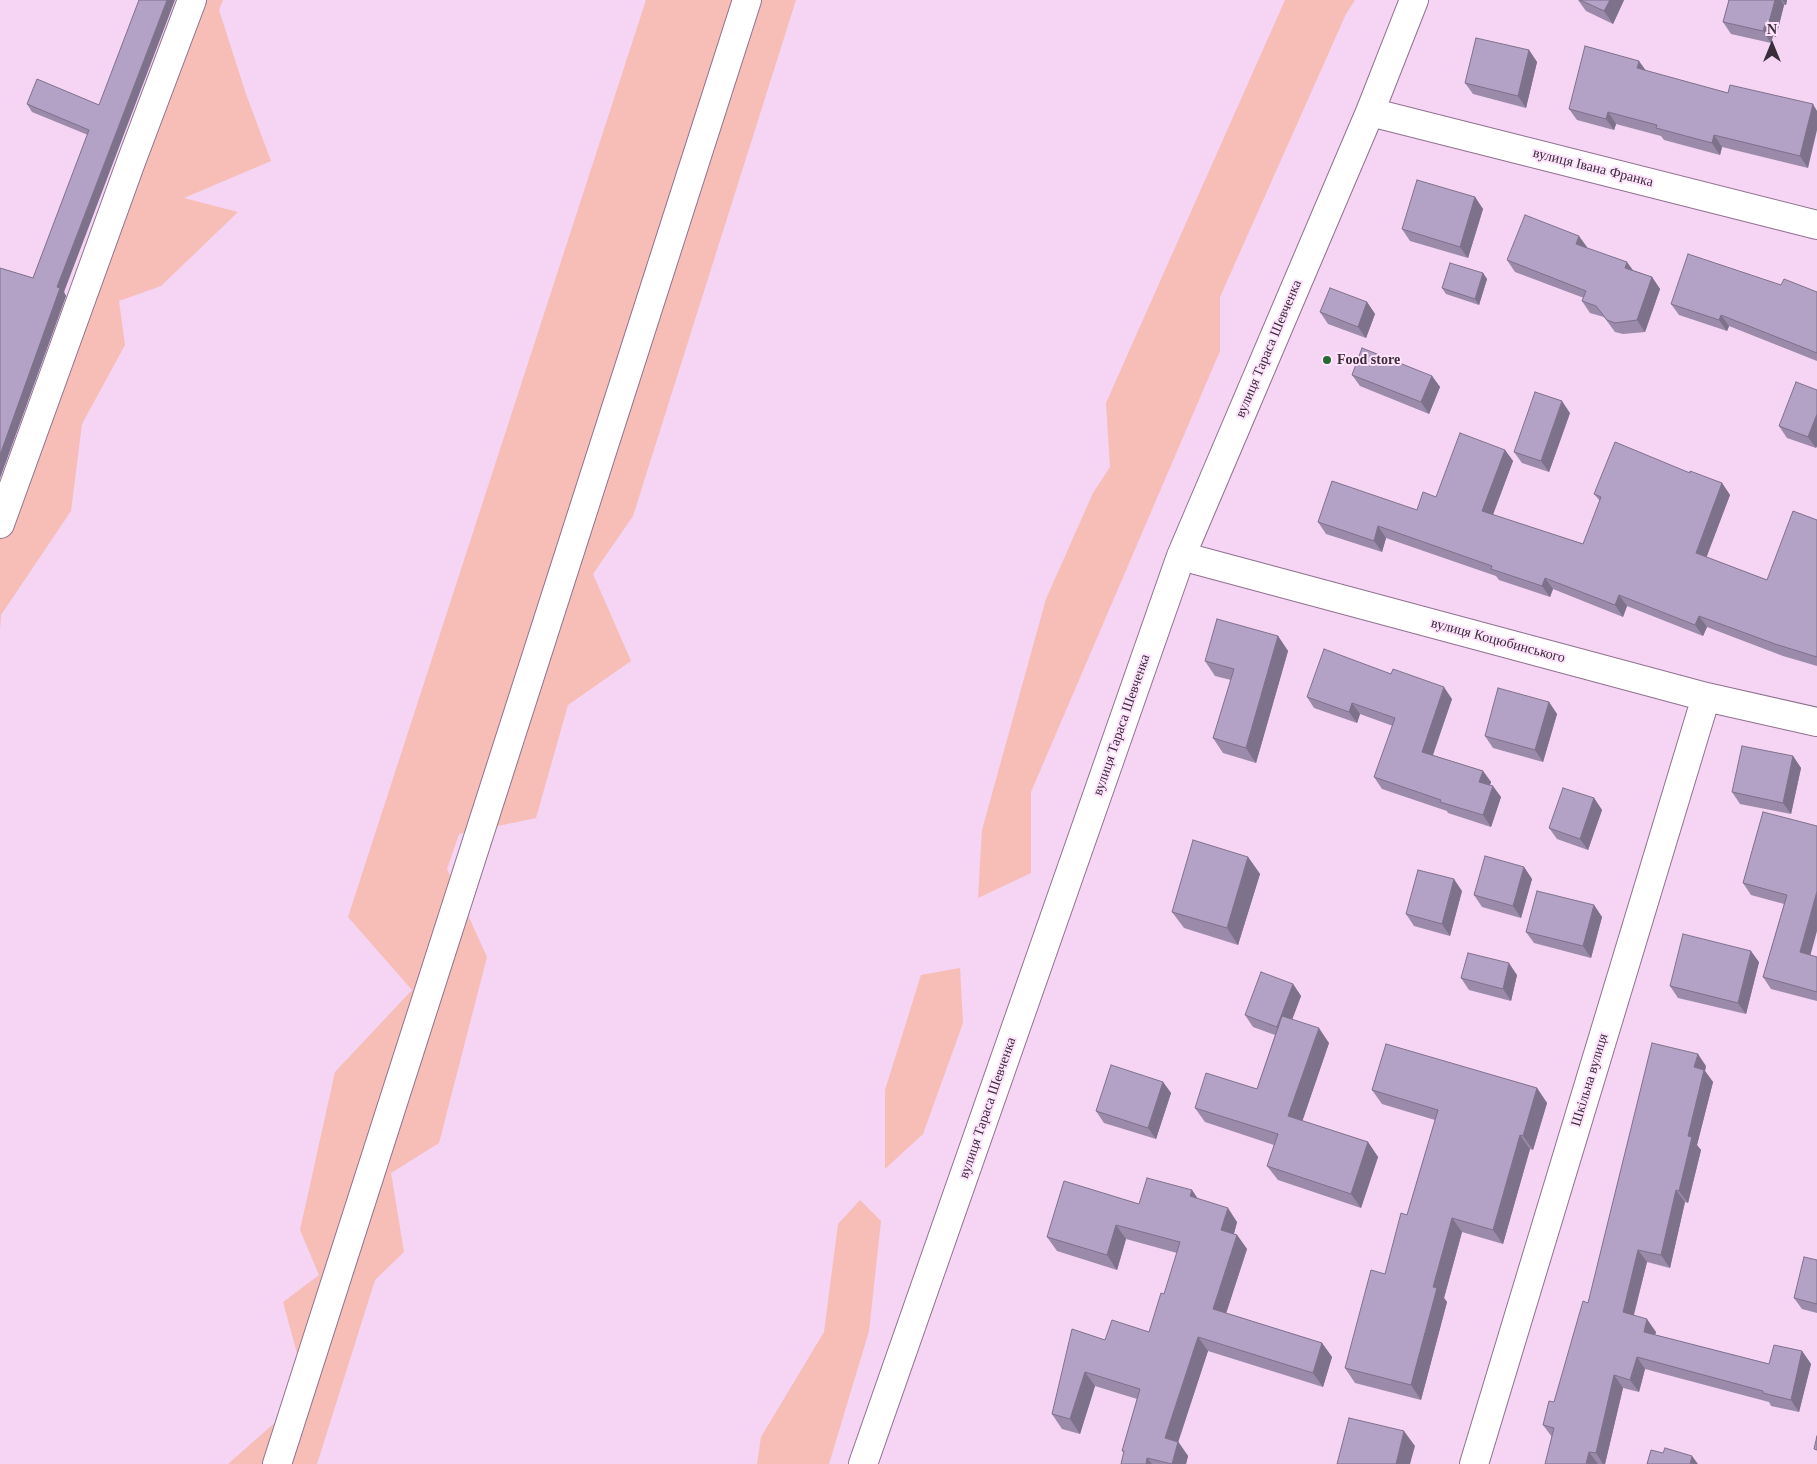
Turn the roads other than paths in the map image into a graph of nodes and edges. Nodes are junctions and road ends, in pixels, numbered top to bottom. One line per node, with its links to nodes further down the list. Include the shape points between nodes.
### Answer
1 (192, 0): 6 (street)
2 (747, 0): 10 (street)
3 (1414, 0): 4 (street, вулиця Тараса Шевченка)
4 (1370, 112): 5 (street, вулиця Івана Франка); 7 (street, вулиця Тараса Шевченка)
5 (1817, 225)
6 (0, 524)
7 (1181, 556): 8 (street, вулиця Коцюбинського); 11 (street, вулиця Тараса Шевченка)
8 (1706, 697): 9 (street, вулиця Коцюбинського); 12 (street, Шкільна вулиця)
9 (1817, 722)
10 (278, 1464)
11 (863, 1464)
12 (1474, 1464)

